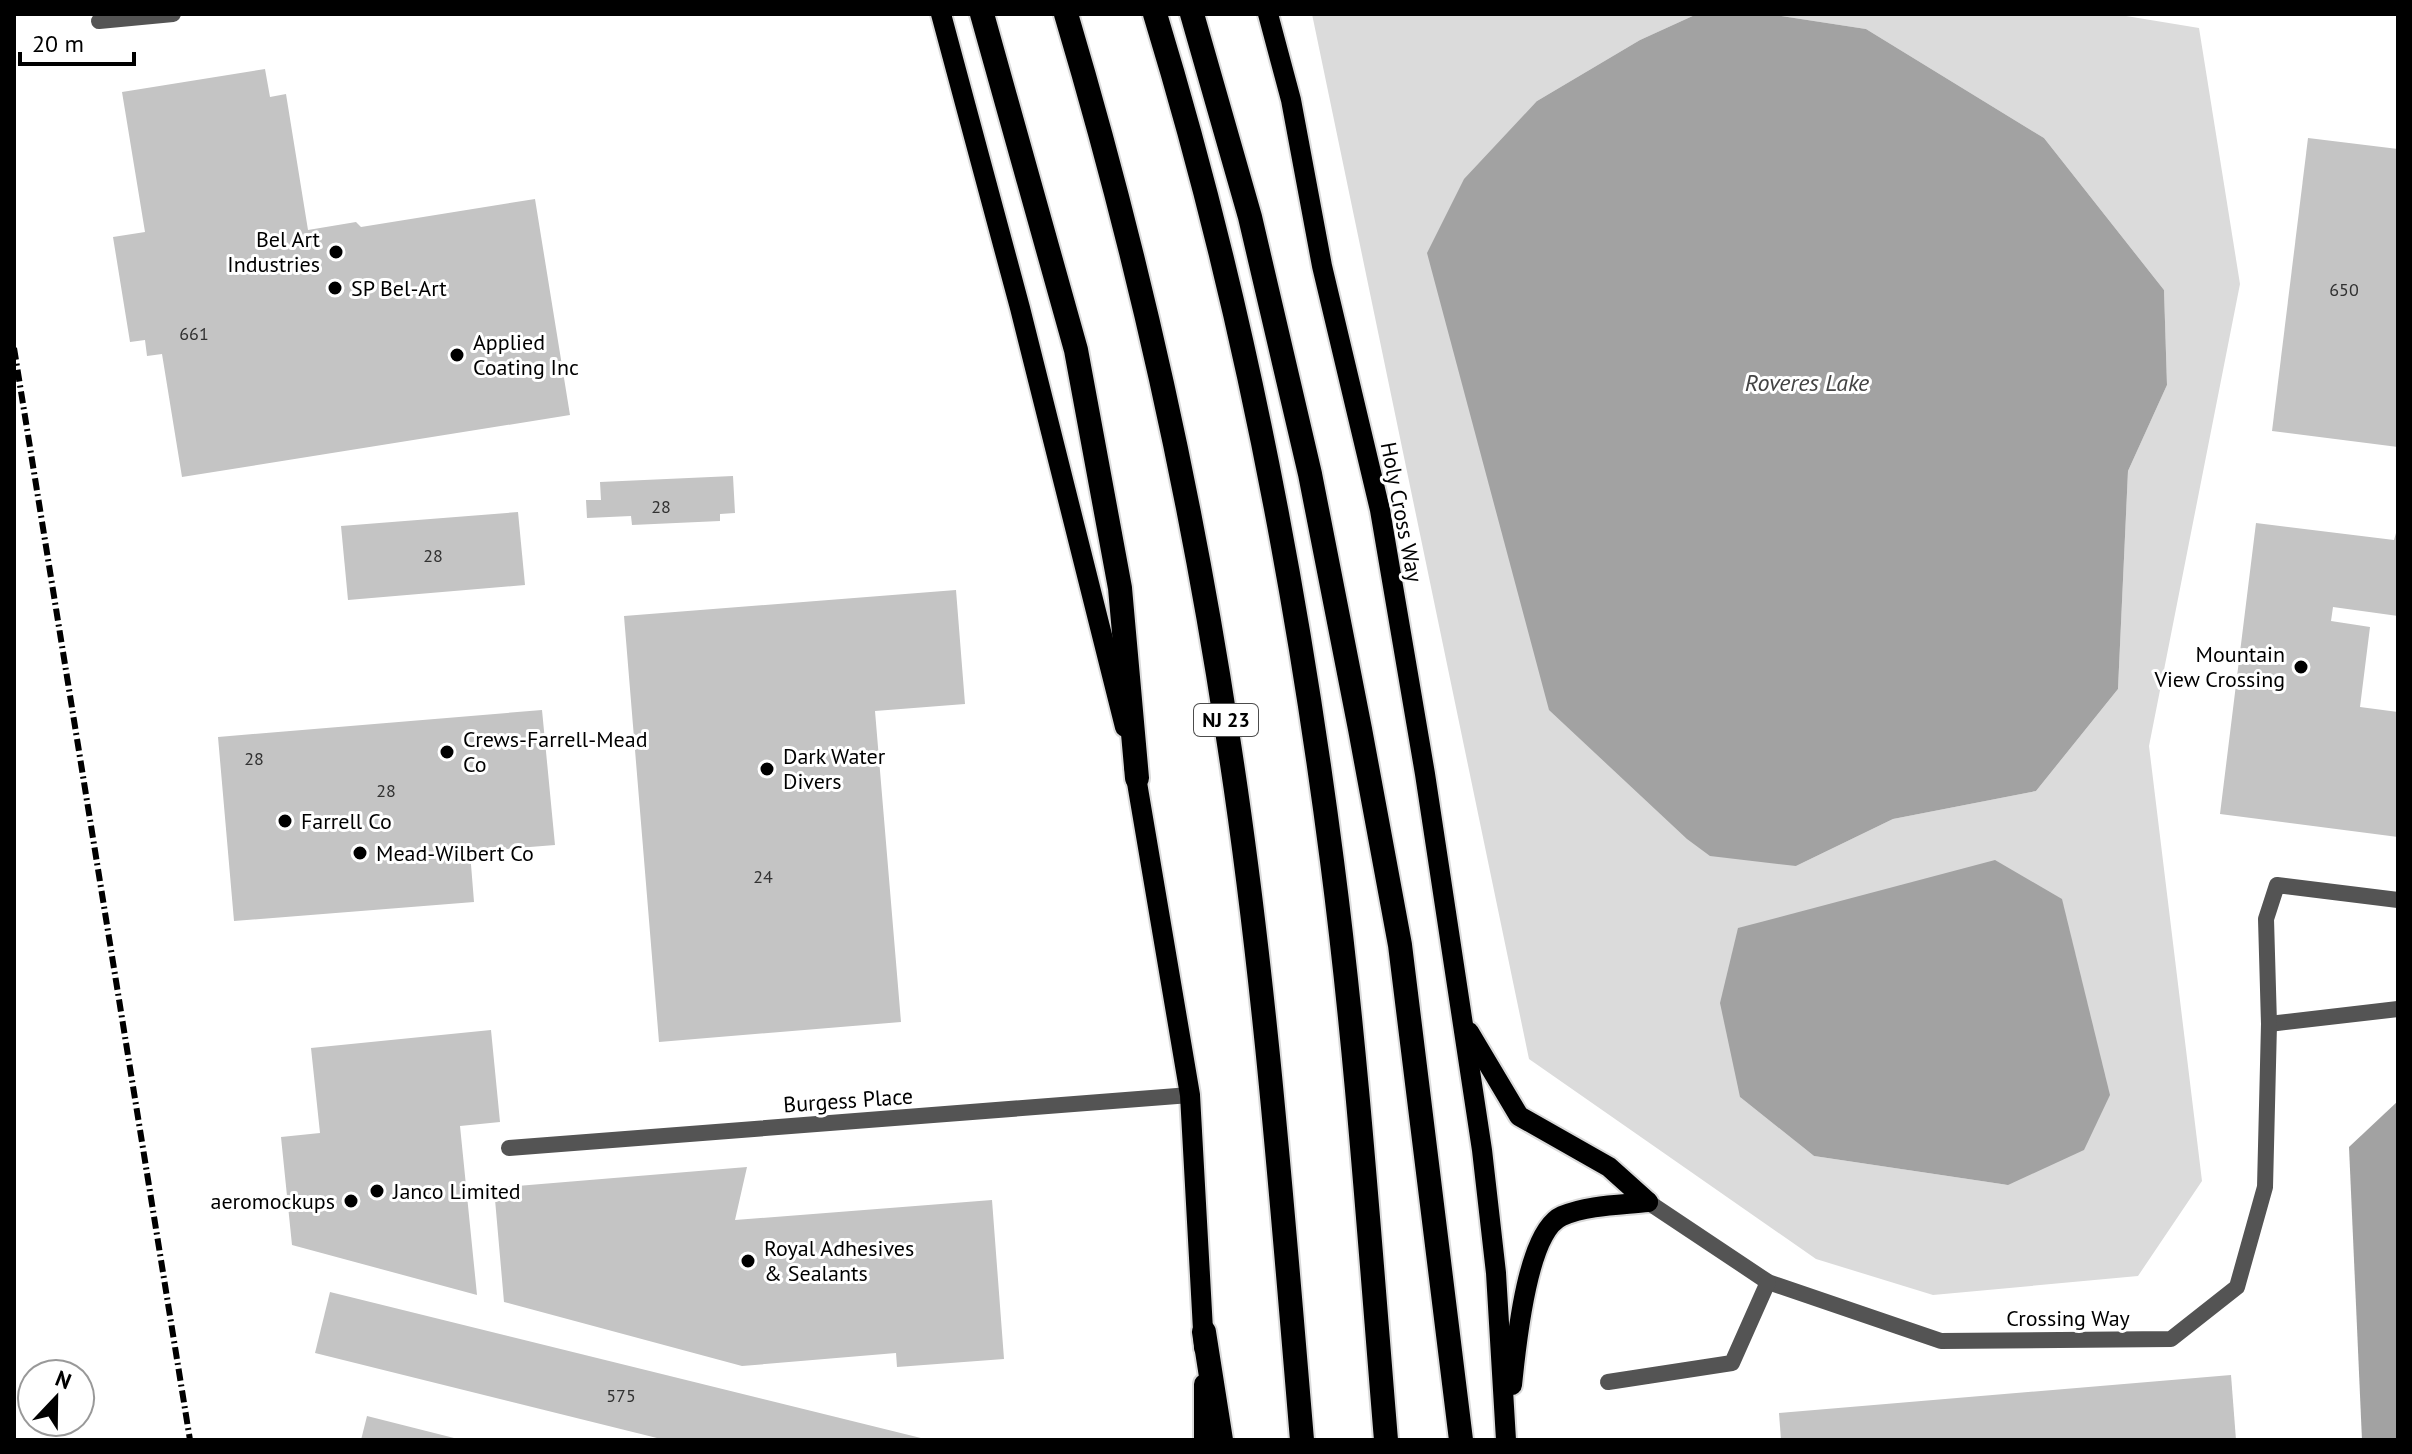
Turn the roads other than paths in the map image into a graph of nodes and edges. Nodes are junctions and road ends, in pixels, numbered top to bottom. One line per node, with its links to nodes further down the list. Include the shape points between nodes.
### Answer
1 (173, 14): 8 (lane)
2 (941, 14): 9 (main road)
3 (982, 14): 9 (highway, via 1076,350 1120,588)
4 (1066, 14): 22 (highway, NJ 23, via 1151,335 1218,675 1259,986)
5 (1155, 14): 23 (highway, via 1205,191 1238,335 1312,719 1347,994)
6 (1192, 14): 24 (highway, via 1250,217 1310,474 1360,729 1400,945)
7 (1268, 14): 13 (main road, Holy Cross Way, via 1380,510)
8 (99, 21)
9 (1137, 778): 14 (main road)
10 (2398, 900): 12 (lane, Crossing Way, via 2277,885 2266,919)
11 (2398, 1009): 12 (lane)
12 (2269, 1024): 17 (lane, Crossing Way, via 2265,1187 2237,1287 2171,1339 1941,1341)
13 (1465, 1025): 16 (main road, via 1519,1116 1609,1167); 25 (main road, Holy Cross Way, via 1496,1273)
14 (1190, 1095): 15 (lane, Burgess Place); 18 (main road)
15 (509, 1148)
16 (1648, 1202): 17 (lane, Crossing Way); 25 (main road, via 1559,1217 1539,1244 1520,1311)
17 (1768, 1282): 19 (lane, via 1732,1363)
18 (1204, 1332): 20 (main road); 21 (highway)
19 (1608, 1382)
20 (1204, 1440)
21 (1221, 1440)
22 (1302, 1440)
23 (1386, 1440)
24 (1461, 1440)
25 (1506, 1440)

